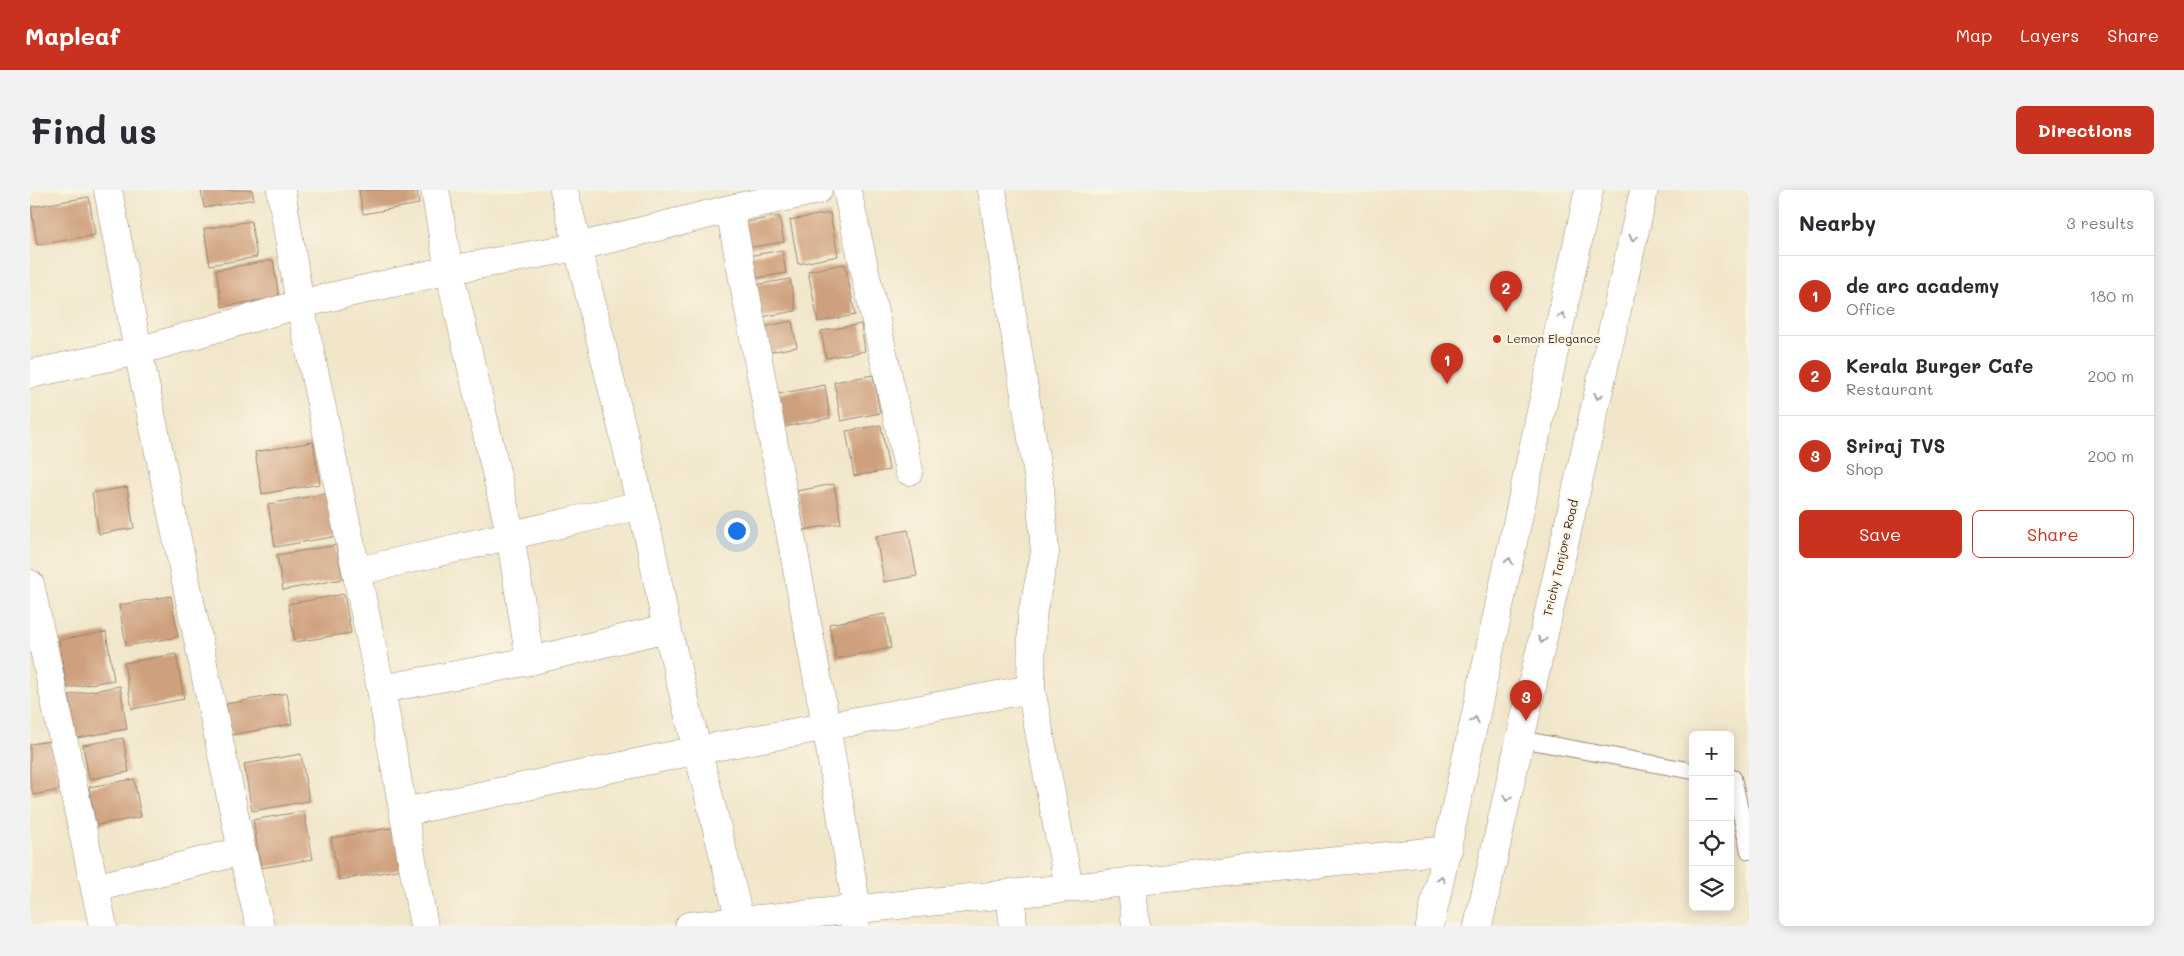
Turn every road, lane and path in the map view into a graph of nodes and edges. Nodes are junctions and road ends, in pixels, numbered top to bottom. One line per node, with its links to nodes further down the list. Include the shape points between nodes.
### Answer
1 (108, 190): 14 (main road)
2 (281, 190): 13 (main road)
3 (434, 190): 12 (main road)
4 (564, 190): 11 (main road)
5 (818, 190): 10 (main road)
6 (847, 190): 16 (main road)
7 (992, 190): 24 (main road, via 1040,488 1045,553 1032,615)
8 (1589, 190): 31 (main road, one-way to 8)
9 (1644, 190): 26 (main road, Trichy Tanjore Road, one-way to 26)
10 (730, 209): 11 (main road); 25 (main road)
11 (578, 247): 12 (main road); 17 (main road)
12 (449, 270): 13 (main road); 18 (main road)
13 (300, 304): 14 (main road); 19 (main road)
14 (138, 351): 15 (main road); 32 (main road)
15 (30, 374)
16 (909, 471)
17 (641, 505): 18 (main road); 21 (main road)
18 (510, 535): 19 (main road); 22 (main road)
19 (358, 570): 23 (main road)
20 (30, 584): 35 (main road)
21 (667, 628): 22 (main road); 27 (main road)
22 (530, 662): 23 (main road)
23 (381, 689): 30 (main road)
24 (1031, 689): 25 (main road); 36 (main road)
25 (826, 725): 27 (main road); 38 (main road)
26 (1520, 739): 28 (lane); 47 (main road, Trichy Tanjore Road, one-way to 47)
27 (698, 750): 30 (main road); 39 (main road)
28 (1689, 770)
29 (1734, 783): 33 (lane)
30 (404, 812): 42 (main road)
31 (1448, 850): 34 (main road); 46 (main road, one-way to 31)
32 (242, 851): 35 (main road); 41 (main road)
33 (1749, 851)
34 (1131, 881): 36 (main road); 45 (main road)
35 (94, 888): 40 (main road)
36 (1069, 888): 37 (main road)
37 (1011, 893): 38 (main road); 44 (main road)
38 (856, 917): 39 (main road)
39 (740, 921): 43 (main road)
40 (103, 926)
41 (260, 926)
42 (424, 926)
43 (689, 926)
44 (1013, 926)
45 (1136, 926)
46 (1430, 926)
47 (1478, 926)

